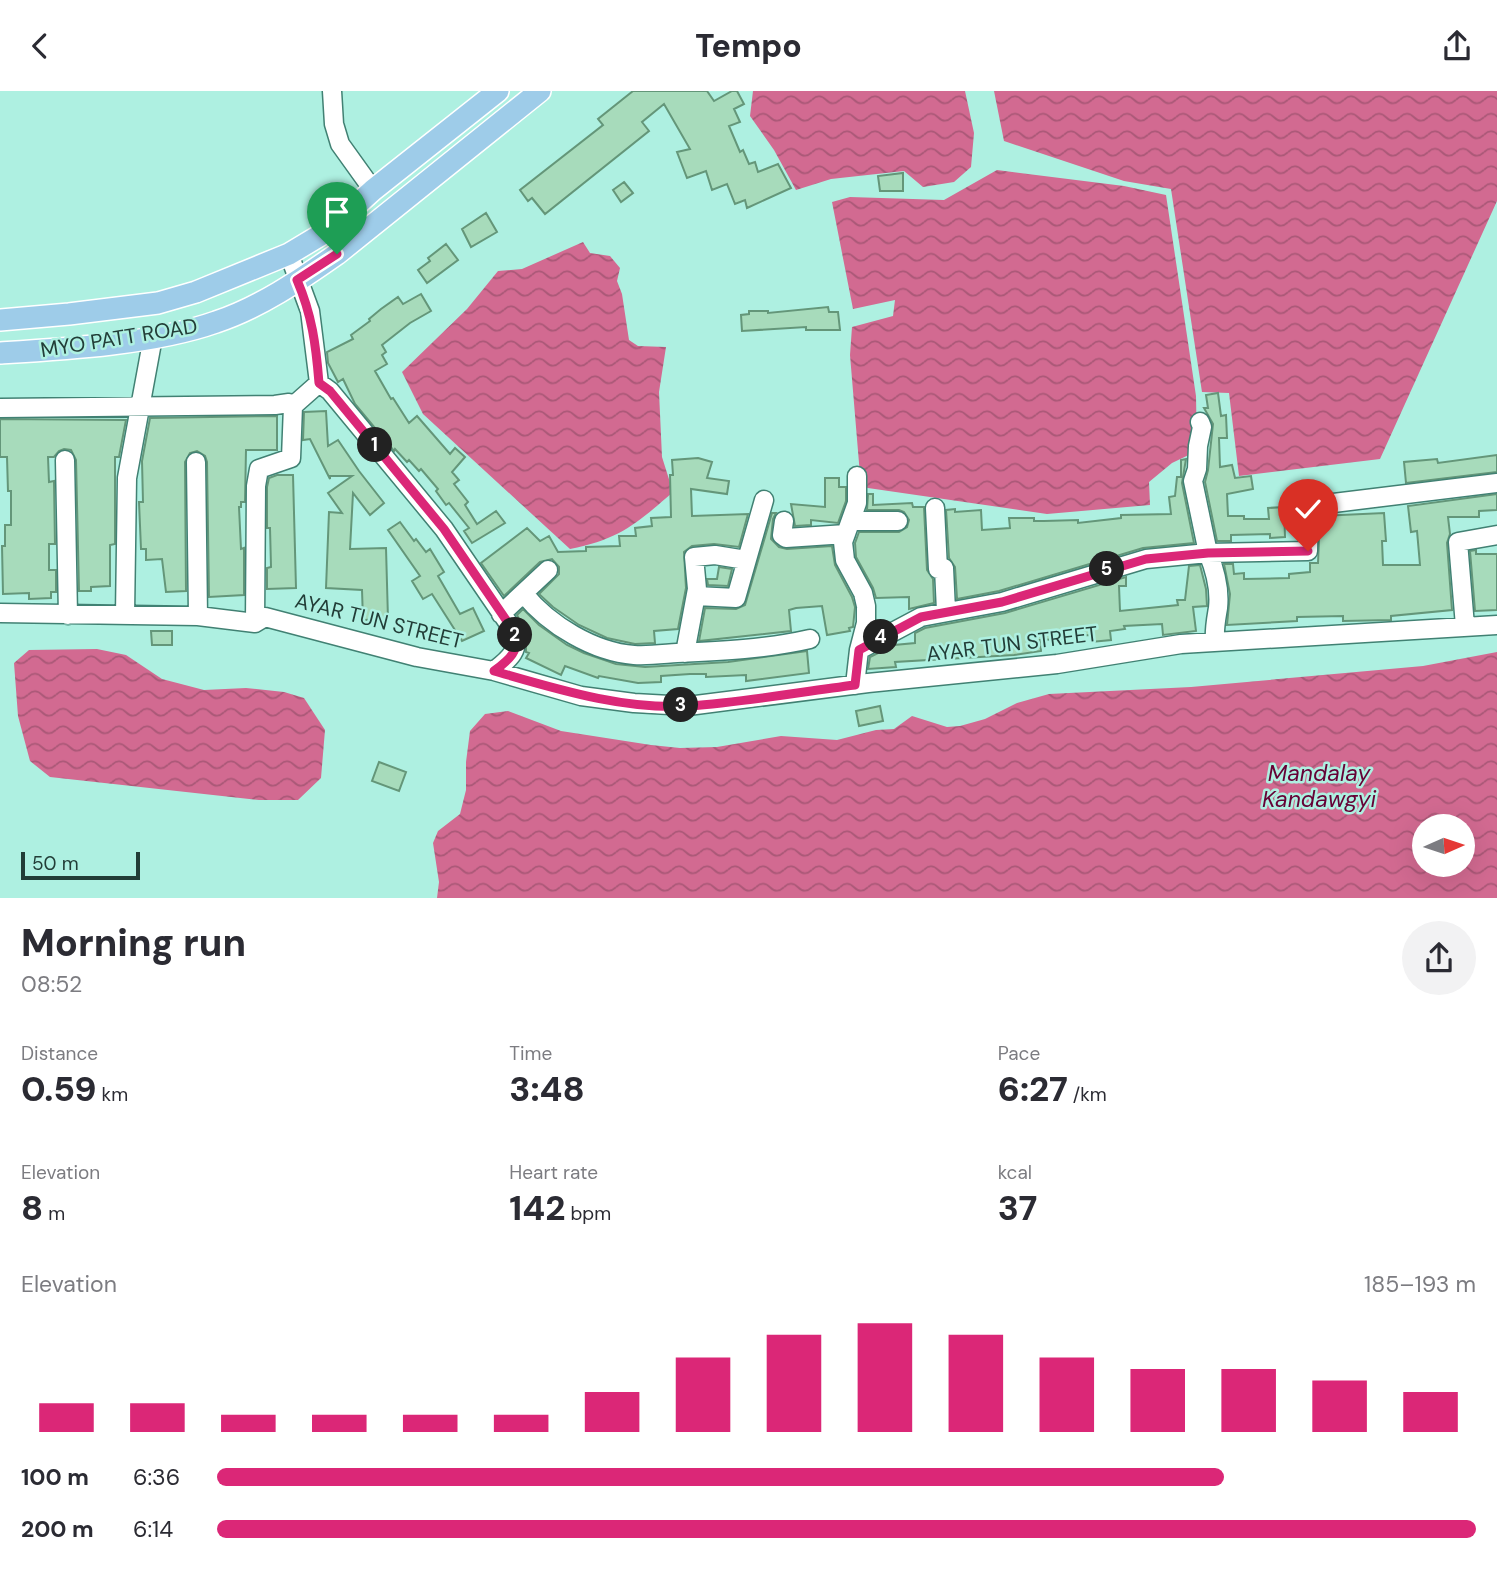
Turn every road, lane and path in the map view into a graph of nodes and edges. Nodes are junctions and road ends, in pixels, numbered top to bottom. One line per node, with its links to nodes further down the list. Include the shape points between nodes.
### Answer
1 (332, 91): 4 (street, via 340,144)
2 (498, 91): 4 (main road, MYO PATT ROAD)
3 (540, 91): 6 (main road, MYO PATT ROAD, via 337,254)
4 (373, 190): 5 (main road, MYO PATT ROAD, via 329,230)
5 (289, 254): 6 (street); 7 (main road, MYO PATT ROAD, via 158,303)
6 (297, 280): 8 (main road, MYO PATT ROAD, via 216,322); 10 (street, via 310,311)
7 (0, 320)
8 (153, 337): 9 (main road, MYO PATT ROAD); 12 (street)
9 (0, 353)
10 (319, 383): 11 (street); 33 (street, via 444,529)
11 (293, 406): 12 (street); 36 (street, via 291,459 258,469)
12 (141, 407): 13 (street); 34 (street, via 127,478)
13 (0, 408)
14 (1200, 422): 25 (street, via 1193,481)
15 (65, 460): 32 (street)
16 (196, 462): 35 (street)
17 (857, 476): 23 (street, via 857,503)
18 (1497, 483): 25 (street, via 1309,506 1308,551)
19 (764, 500): 26 (street)
20 (935, 508): 30 (street)
21 (784, 521): 23 (street, via 782,535 786,538)
22 (898, 521): 23 (street)
23 (848, 528): 41 (street, via 843,542 845,560 866,606)
24 (1497, 535): 38 (street, via 1457,543)
25 (1208, 553): 30 (street, via 1146,559 1002,602); 40 (street, via 1217,587)
26 (747, 560): 29 (street, via 736,598); 29 (street, via 694,557)
27 (548, 570): 28 (street)
28 (524, 594): 33 (street); 42 (street, via 561,629 594,645 634,655)
29 (696, 596): 42 (street)
30 (946, 611): 41 (street, via 912,619)
31 (0, 613): 32 (street, AYAR TUN STREET)
32 (68, 614): 34 (street, AYAR TUN STREET)
33 (501, 614): 43 (street, via 517,642 512,656)
34 (125, 615): 35 (street, AYAR TUN STREET)
35 (198, 616): 36 (street, AYAR TUN STREET)
36 (255, 623): 43 (street, AYAR TUN STREET, via 265,617 417,657)
37 (1497, 625): 38 (street, AYAR TUN STREET)
38 (1465, 626): 40 (street, AYAR TUN STREET)
39 (810, 639): 42 (street)
40 (1215, 641): 44 (street, AYAR TUN STREET, via 1058,664)
41 (859, 650): 44 (street)
42 (685, 653)
43 (494, 671): 44 (street, AYAR TUN STREET, via 581,696 688,706)
44 (855, 685)

